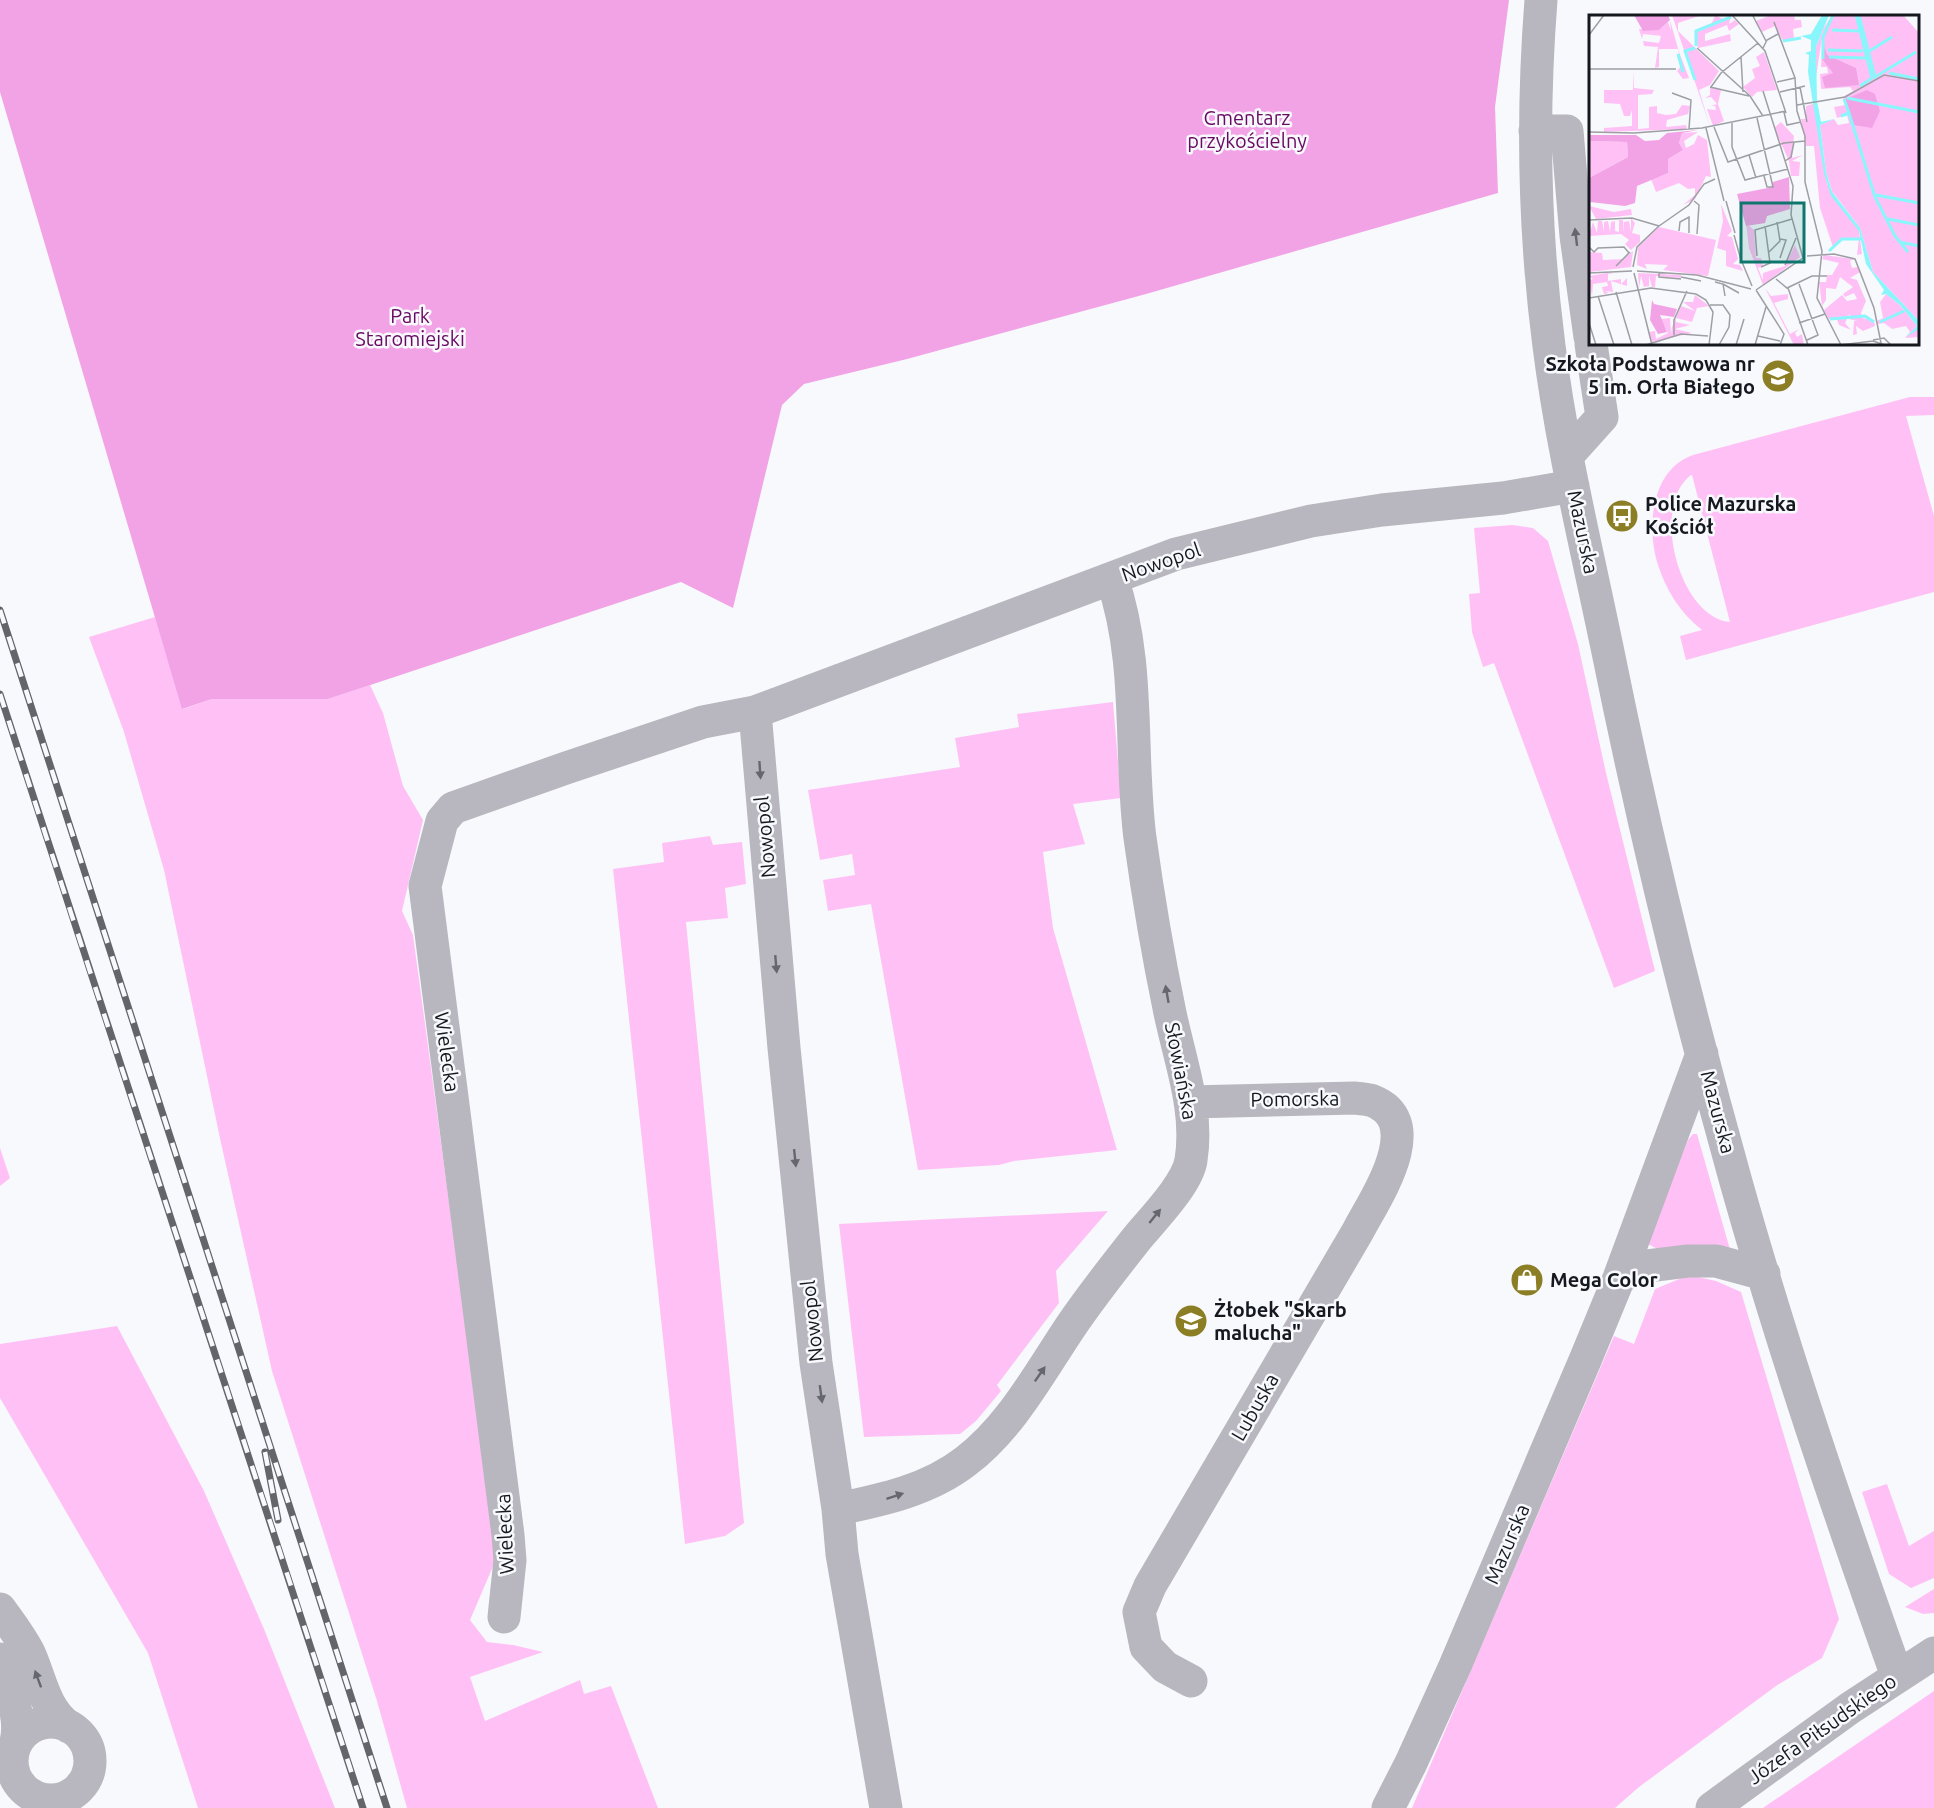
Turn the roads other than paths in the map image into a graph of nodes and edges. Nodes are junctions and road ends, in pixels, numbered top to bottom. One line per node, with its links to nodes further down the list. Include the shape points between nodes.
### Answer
1 (1541, 0): 2 (street, Mazurska)
2 (1535, 131): 3 (street, one-way to 2, via 1576,236 1568,131); 5 (street, Mazurska, via 1543,297)
3 (1589, 330)
4 (1592, 345): 5 (street, via 1602,417)
5 (1570, 471): 6 (street, Nowopol, via 1503,498 1311,521 1176,554); 8 (street, Mazurska, via 1629,750)
6 (1112, 579): 7 (street, Nowopol); 9 (street, Słowiańska, one-way to 6, via 1170,1014 1140,837 1132,683 1119,598)
7 (755, 712): 13 (street, Nowopol, one-way to 13, via 816,1363); 15 (street, Wielecka, via 703,722 465,802 453,808 442,821 435,845 424,886 508,1535 510,1560)
8 (1702, 1054): 11 (street, Mazurska); 12 (street, Mazurska)
9 (1190, 1102): 10 (street, Pomorska, via 1355,1098 1373,1100); 13 (street, Słowiańska, one-way to 9, via 893,1498 933,1481 965,1462 988,1442 1175,1192 1191,1164)
10 (1392, 1117): 19 (street, Lubuska, via 1397,1142 1388,1175 1150,1586 1139,1612 1146,1647 1165,1667)
11 (1764, 1274): 12 (street, via 1716,1261 1688,1261 1639,1267); 18 (street, Mazurska, via 1817,1446)
12 (1619, 1278): 26 (street, Mazurska, via 1455,1666)
13 (838, 1509): 25 (street, Nowopol, via 842,1554)
14 (0, 1609): 20 (street, one-way to 14, via 50,1708 27,1651)
15 (504, 1617)
16 (1934, 1653): 18 (street, Józefa Piłsudskiego)
17 (0, 1659): 21 (street, via 18,1723)
18 (1897, 1676): 27 (street, Józefa Piłsudskiego)
19 (1191, 1681)
20 (69, 1727): 21 (street, via 43,1723 25,1732); 22 (street, via 87,1746)
21 (10, 1762): 23 (street, via 18,1782)
22 (88, 1773): 23 (street, via 77,1790 65,1797); 24 (street)
23 (40, 1801)
24 (87, 1808)
25 (886, 1808)
26 (1388, 1808)
27 (1712, 1808)

